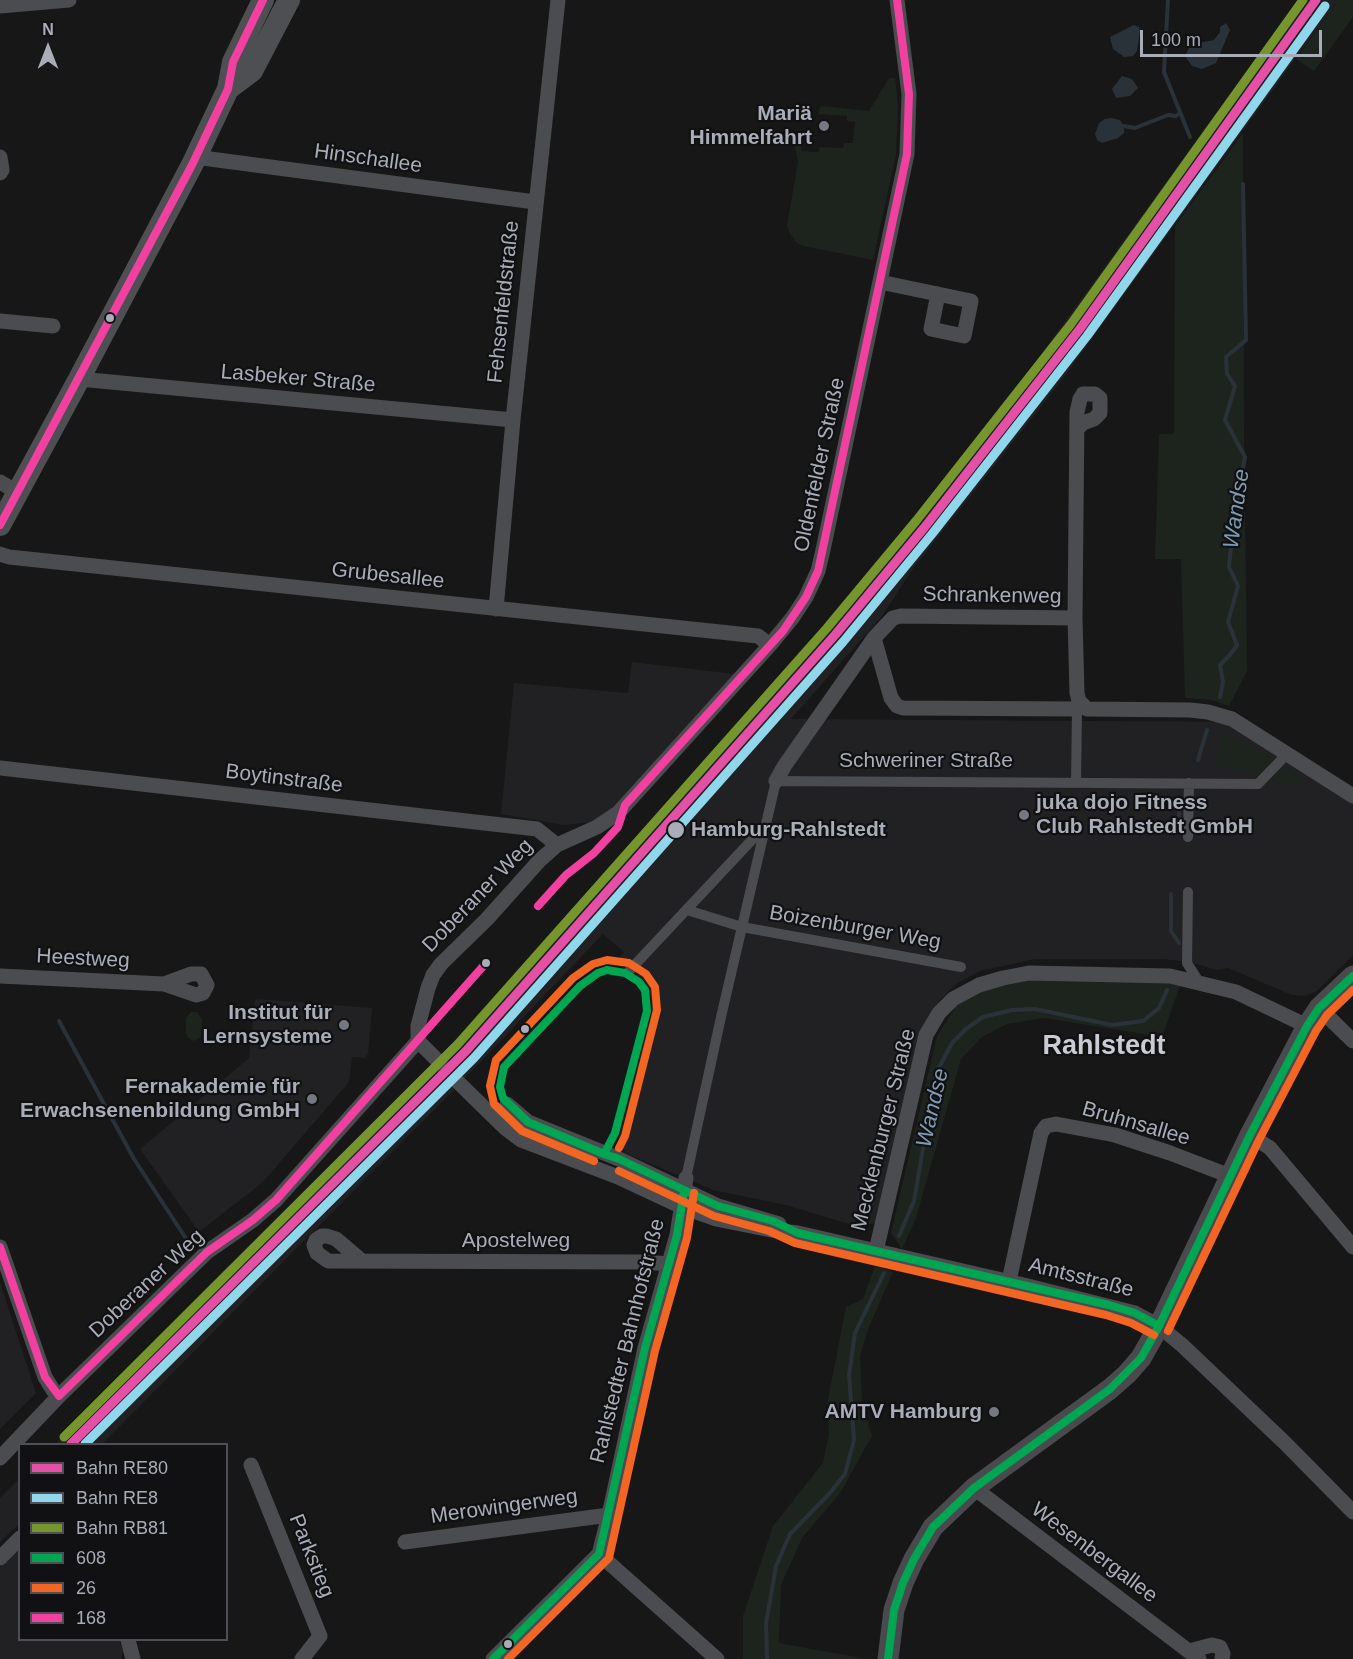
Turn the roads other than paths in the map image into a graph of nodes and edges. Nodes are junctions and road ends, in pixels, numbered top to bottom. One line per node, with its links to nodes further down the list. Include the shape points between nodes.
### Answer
1 (69, 0): 6 (street)
2 (263, 0): 8 (main road, via 233,62)
3 (289, 0): 8 (main road, via 252,71)
4 (558, 0): 12 (street, Fehsenfeldstraße)
5 (897, 0): 13 (street, Oldenfelder Straße, via 909,94 909,136)
6 (45, 1): 7 (street)
7 (0, 6)
8 (228, 89): 10 (main road)
9 (0, 157): 11 (street)
10 (195, 157): 12 (street, Hinschallee); 17 (main road)
11 (0, 173)
12 (535, 202): 18 (street, Fehsenfeldstraße)
13 (880, 282): 14 (street); 26 (street, Oldenfelder Straße, via 818,571 800,607)
14 (938, 294)
15 (0, 321): 16 (street)
16 (53, 326)
17 (80, 379): 18 (street, Lasbeker Straße); 20 (main road)
18 (513, 420): 23 (street, Fehsenfeldstraße)
19 (1077, 429): 24 (street)
20 (9, 487): 21 (main road)
21 (0, 525)
22 (0, 554): 23 (street, Grubesallee)
23 (496, 609): 26 (street, Grubesallee, via 758,636)
24 (1076, 618): 25 (street, Schrankenweg, via 902,616 892,618); 27 (street)
25 (874, 638): 27 (street, via 891,698 903,708); 30 (street, Schrankenweg)
26 (770, 645): 36 (street, Doberaner Weg, via 618,813)
27 (1078, 705): 28 (street, via 1087,709 1190,710 1220,715 1233,719); 31 (street)
28 (1287, 754): 32 (street, Schweriner Straße, via 1258,784); 33 (street)
29 (0, 768): 36 (street, Boytinstraße, via 537,829)
30 (776, 781): 31 (street, Schweriner Straße); 34 (street, Rahlstedter Bahnhofstraße)
31 (1076, 783): 32 (street, Schweriner Straße)
32 (1189, 783): 35 (street)
33 (1353, 796)
34 (765, 827): 38 (street); 39 (street, Rahlstedter Bahnhofstraße)
35 (1188, 837)
36 (557, 845): 48 (street, Doberaner Weg, via 437,969 426,994)
37 (1188, 892): 44 (street, via 1187,963)
38 (687, 910): 39 (street, Boizenburger Weg); 41 (street)
39 (742, 927): 40 (street, Boizenburger Weg); 56 (street, Rahlstedter Bahnhofstraße)
40 (961, 967)
41 (629, 971)
42 (0, 976): 45 (street, Heestweg)
43 (1353, 976): 46 (main road)
44 (1200, 982): 47 (street, Mecklenburger Straße, via 1236,992); 59 (street, Mecklenburger Straße, via 1170,976 1029,973 979,985 954,999 939,1013 926,1035)
45 (164, 984)
46 (1319, 1008): 47 (main road); 49 (street)
47 (1306, 1026): 53 (main road)
48 (418, 1041): 50 (street); 64 (street, Doberaner Weg, via 276,1200 207,1252)
49 (1353, 1041)
50 (439, 1062)
51 (459, 1083): 54 (street, Amtsstraße, via 512,1134 531,1145 568,1158)
52 (507, 1104): 54 (street, via 528,1122)
53 (1250, 1135): 55 (main road); 58 (street, via 1270,1148)
54 (606, 1164): 56 (street, Amtsstraße); 56 (street, Amtsstraße, via 619,1159)
55 (1230, 1176): 62 (street, Bruhnsallee, via 1115,1135 1056,1124 1046,1126 1041,1133); 63 (main road)
56 (684, 1192): 59 (street, Amtsstraße, via 798,1233); 61 (street, Rahlstedter Bahnhofstraße)
57 (0, 1246): 64 (street, via 45,1377)
58 (1353, 1247)
59 (876, 1251): 62 (street, Amtsstraße)
60 (362, 1261): 61 (street, Apostelweg)
61 (669, 1264): 69 (street, Rahlstedter Bahnhofstraße, via 645,1348)
62 (1009, 1281): 63 (street, Amtsstraße, via 1120,1308)
63 (1159, 1326): 67 (main road, via 1139,1360 1119,1382); 68 (street, Amtsstraße)
64 (59, 1396): 65 (street, Doberaner Weg)
65 (0, 1458)
66 (251, 1465): 77 (street, Parkstieg, via 320,1636)
67 (974, 1488): 75 (street, Wesenbergallee); 80 (main road, via 933,1527 908,1570 894,1610)
68 (1353, 1512)
69 (609, 1515): 71 (street, Merowingerweg); 72 (street, Rahlstedter Bahnhofstraße)
70 (18, 1540): 73 (street)
71 (405, 1542)
72 (598, 1554): 78 (street, Rahlstedter Bahnhofstraße); 79 (street)
73 (0, 1558)
74 (128, 1641): 76 (street)
75 (1194, 1655): 81 (street, Wesenbergallee, via 1212,1645 1220,1647)
76 (133, 1659)
77 (302, 1659)
78 (493, 1659)
79 (717, 1659)
80 (888, 1659)
81 (1222, 1659)

